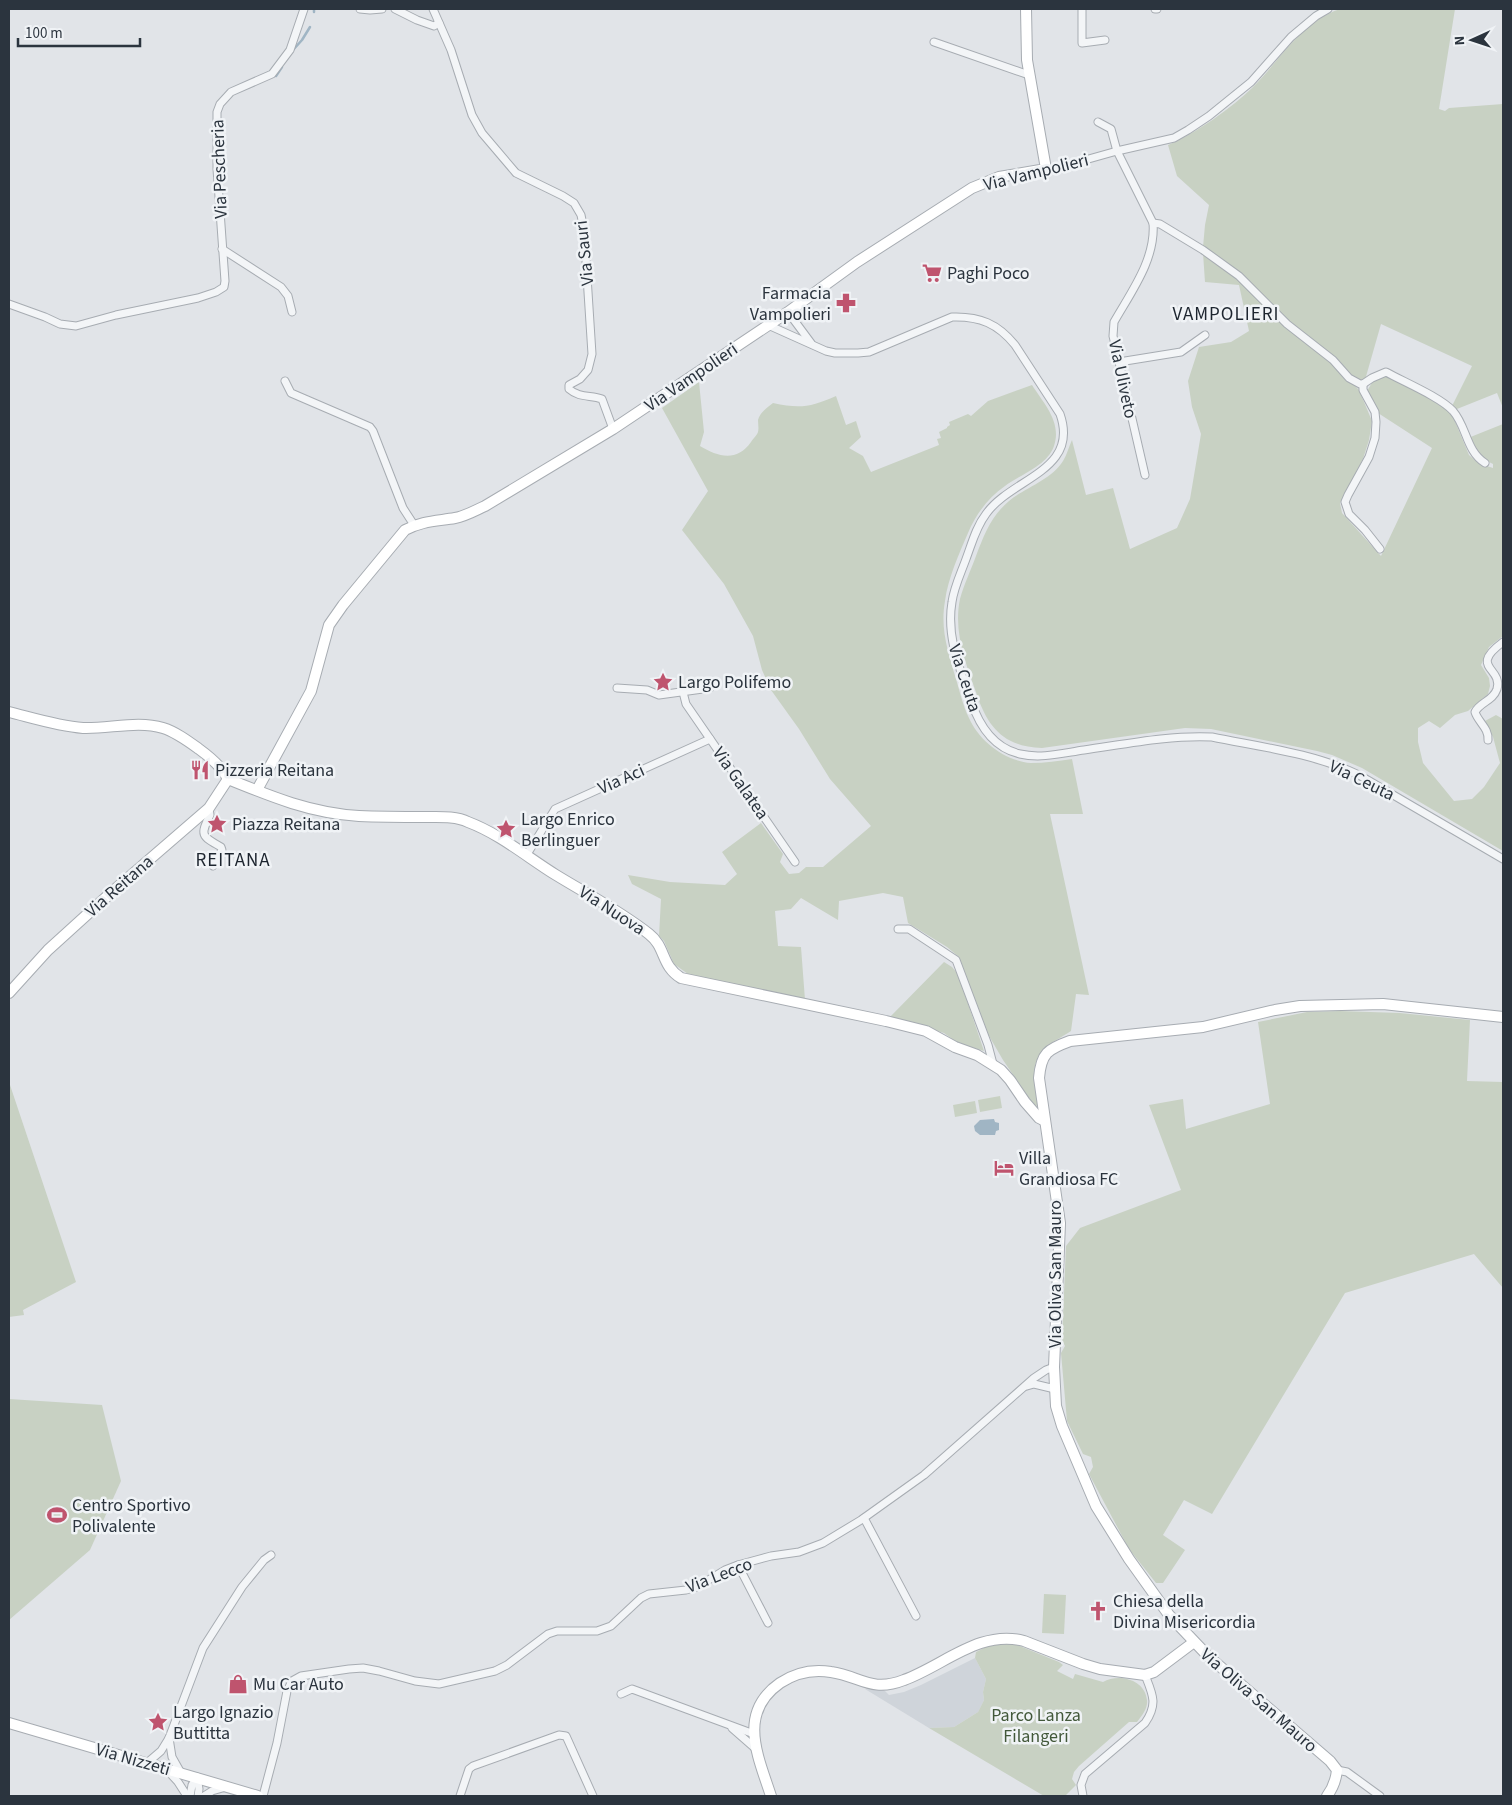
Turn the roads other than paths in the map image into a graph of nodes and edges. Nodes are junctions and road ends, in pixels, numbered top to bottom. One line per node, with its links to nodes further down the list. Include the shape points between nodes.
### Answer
1 (304, 9): 17 (street, Via Pescheria, via 290,50 272,74 236,89 224,98 217,112)
2 (360, 9): 3 (street)
3 (382, 9)
4 (394, 9): 9 (street, via 427,25)
5 (433, 9): 9 (street, Via Sauri)
6 (1026, 9): 12 (street)
7 (1082, 9): 10 (street, via 1082,44)
8 (1328, 9): 14 (street, Via Vampolieri, via 1291,37 1251,82 1195,126 1174,138)
9 (439, 23): 27 (street, Via Sauri, via 472,115 482,133 516,173 574,203 581,215 592,354 588,370 569,389 585,397 602,399)
10 (1105, 40)
11 (934, 42): 12 (street)
12 (1029, 75): 15 (street)
13 (1098, 122): 14 (street, Via Uliveto, via 1111,130)
14 (1117, 151): 15 (street, Via Vampolieri); 16 (street, Via Uliveto)
15 (1046, 169): 20 (street, Via Vampolieri, via 999,177 972,188 857,262)
16 (1153, 223): 24 (street, Via Uliveto, via 1152,247 1145,265 1114,322 1113,336); 26 (street, via 1203,250 1239,276 1287,324 1333,360 1349,378)
17 (222, 249): 18 (street, Via Pescheria, via 224,287 198,298 68,326); 19 (street, via 281,288 288,296)
18 (9, 304)
19 (292, 312)
20 (788, 312): 21 (street, Via Vampolieri); 23 (street)
21 (768, 325): 23 (street, Via Ceuta); 27 (street, Via Vampolieri)
22 (1205, 335): 24 (street, via 1181,352)
23 (813, 345): 44 (street, Via Ceuta, via 836,353 869,352 942,320 965,316 977,318 1007,335 1060,414 1064,437 1058,455 1050,465 1008,493 987,512 974,536 952,600 950,625 955,653 975,714 998,744 1018,754 1042,756 1197,736 1314,758 1359,775)
24 (1119, 362): 29 (street, Via Uliveto)
25 (285, 381): 30 (street, via 291,393 370,427 403,508)
26 (1364, 384): 28 (street, via 1386,372 1447,406 1457,418 1473,453); 31 (street, via 1363,390 1375,412 1375,438 1369,457 1345,502 1349,514)
27 (613, 428): 30 (street, Via Vampolieri, via 473,512)
28 (1485, 463)
29 (1145, 475)
30 (414, 525): 41 (street, Via Vampolieri, via 398,536 330,625 311,691)
31 (1380, 549)
32 (1503, 642): 33 (street, via 1487,658 1488,666)
33 (1500, 679): 39 (street, via 1490,700 1475,712 1486,728)
34 (617, 688): 36 (street, via 647,690 659,695)
35 (710, 688): 36 (street)
36 (682, 692): 38 (street, Via Galatea, via 686,704)
37 (9, 712): 40 (street, via 66,726 142,725 165,728 204,753)
38 (710, 739): 43 (street, Via Aci, via 555,809); 45 (street, Via Galatea)
39 (1488, 740)
40 (228, 779): 41 (street, Via Nuova); 42 (street, Via Reitana)
41 (257, 790): 43 (street, Via Nuova, via 301,806 337,814 461,819 495,835)
42 (209, 808): 46 (street, via 210,815 203,833 222,850); 48 (street, Via Reitana, via 48,950)
43 (526, 856): 50 (street, Via Nuova, via 648,934 655,940 668,968 681,978 926,1031)
44 (1503, 859)
45 (795, 862)
46 (214, 866)
47 (898, 929): 50 (street, via 909,929 956,960)
48 (9, 993)
49 (1503, 1017): 51 (street, Via Oliva San Mauro, via 1383,1004 1308,1006 1275,1010 1203,1027 1070,1041 1047,1052 1040,1067)
50 (993, 1064): 51 (street, Via Nuova, via 1010,1080 1039,1118)
51 (1046, 1121): 52 (street, Via Oliva San Mauro, via 1060,1223)
52 (1054, 1367): 53 (street, Via Lecco); 54 (street, Via Oliva San Mauro)
53 (1024, 1387): 54 (street, via 1034,1384); 55 (street, Via Lecco, via 924,1475)
54 (1055, 1389): 60 (street, Via Oliva San Mauro, via 1062,1426 1096,1506 1152,1594)
55 (864, 1518): 57 (street, Via Lecco, via 823,1543); 58 (street)
56 (271, 1555): 66 (street, via 242,1587 203,1648)
57 (738, 1566): 59 (street); 78 (street, Via Lecco, via 697,1587 649,1594 604,1629 548,1634 495,1671 439,1684 363,1668 297,1678 287,1691)
58 (916, 1616)
59 (768, 1623)
60 (1194, 1642): 61 (street, via 1154,1672); 70 (street, Via Oliva San Mauro, via 1330,1761)
61 (1145, 1675): 65 (street, via 1092,1666 1014,1638 991,1640 891,1684 868,1684 820,1670 793,1676 775,1687 761,1703 756,1711); 82 (street, via 1154,1702 1152,1713 1145,1723 1085,1774)
62 (621, 1694): 64 (street, via 632,1689)
63 (9, 1723): 68 (street, Via Nizzeti)
64 (730, 1726): 65 (street); 67 (street)
65 (754, 1734): 67 (street)
66 (169, 1738): 68 (street, via 161,1751); 71 (street, via 172,1757)
67 (756, 1749): 81 (street)
68 (147, 1763): 69 (street, Via Nizzeti)
69 (165, 1768): 71 (street, Via Nizzeti); 74 (street)
70 (1336, 1770): 83 (street, via 1333,1788); 84 (street, via 1347,1772)
71 (181, 1773): 72 (street, Via Nizzeti)
72 (197, 1777): 73 (street, Via Nizzeti); 74 (street); 75 (street)
73 (228, 1786): 76 (street); 77 (street, Via Nizzeti)
74 (188, 1796)
75 (198, 1796)
76 (204, 1796)
77 (258, 1796)
78 (263, 1796)
79 (460, 1796): 80 (street, via 473,1766 559,1735 566,1736)
80 (593, 1796)
81 (771, 1796)
82 (1082, 1796)
83 (1327, 1796)
84 (1380, 1796)

